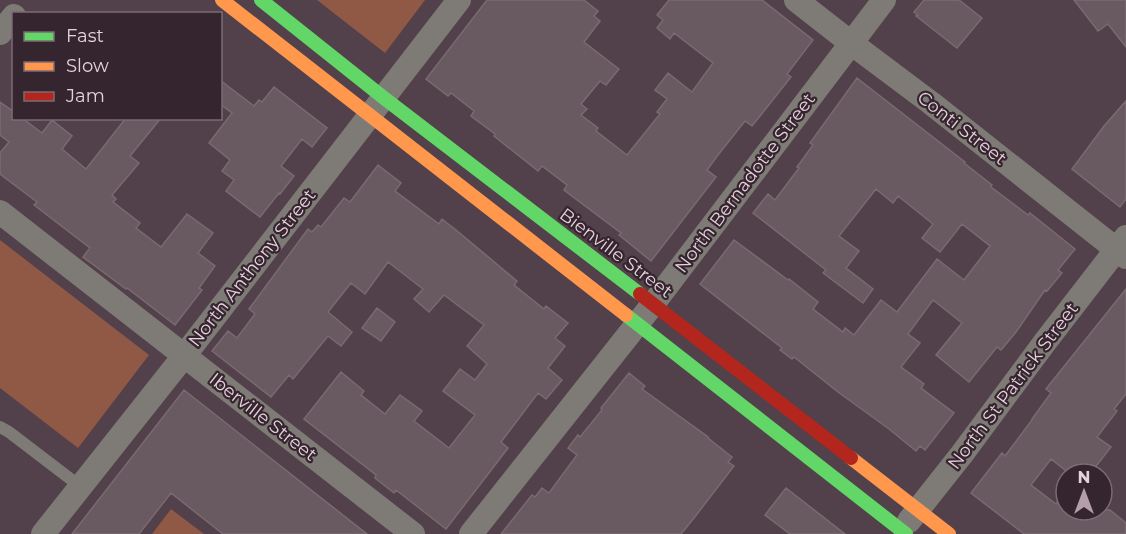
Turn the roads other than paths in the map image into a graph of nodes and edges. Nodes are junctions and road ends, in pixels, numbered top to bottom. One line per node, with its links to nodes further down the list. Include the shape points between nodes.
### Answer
1 (26, 0): 7 (street)
2 (222, 0): 11 (street, Bienville Street)
3 (261, 0): 11 (street, Bienville Street)
4 (459, 0): 11 (street, North Anthony Street)
5 (796, 0): 10 (street, Conti Street)
6 (884, 0): 10 (street, North Bernadotte Street)
7 (16, 12)
8 (12, 18): 9 (street)
9 (0, 33)
10 (850, 43): 13 (street, Conti Street); 14 (street, North Bernadotte Street)
11 (377, 107): 14 (street, Bienville Street); 15 (street, Bienville Street); 16 (street, North Anthony Street)
12 (0, 212): 16 (street, Iberville Street)
13 (1123, 248): 19 (street, North St Patrick Street)
14 (653, 304): 15 (street, North Bernadotte Street); 19 (street, Bienville Street)
15 (637, 325): 20 (street, Bienville Street); 23 (street, North Bernadotte Street)
16 (184, 356): 18 (street, North Anthony Street); 22 (street, Iberville Street)
17 (0, 427): 18 (lane)
18 (81, 487): 21 (street, North Anthony Street)
19 (918, 509): 20 (street, North St Patrick Street); 24 (street, Bienville Street)
20 (902, 533)
21 (43, 534)
22 (413, 534)
23 (471, 534)
24 (950, 534)

